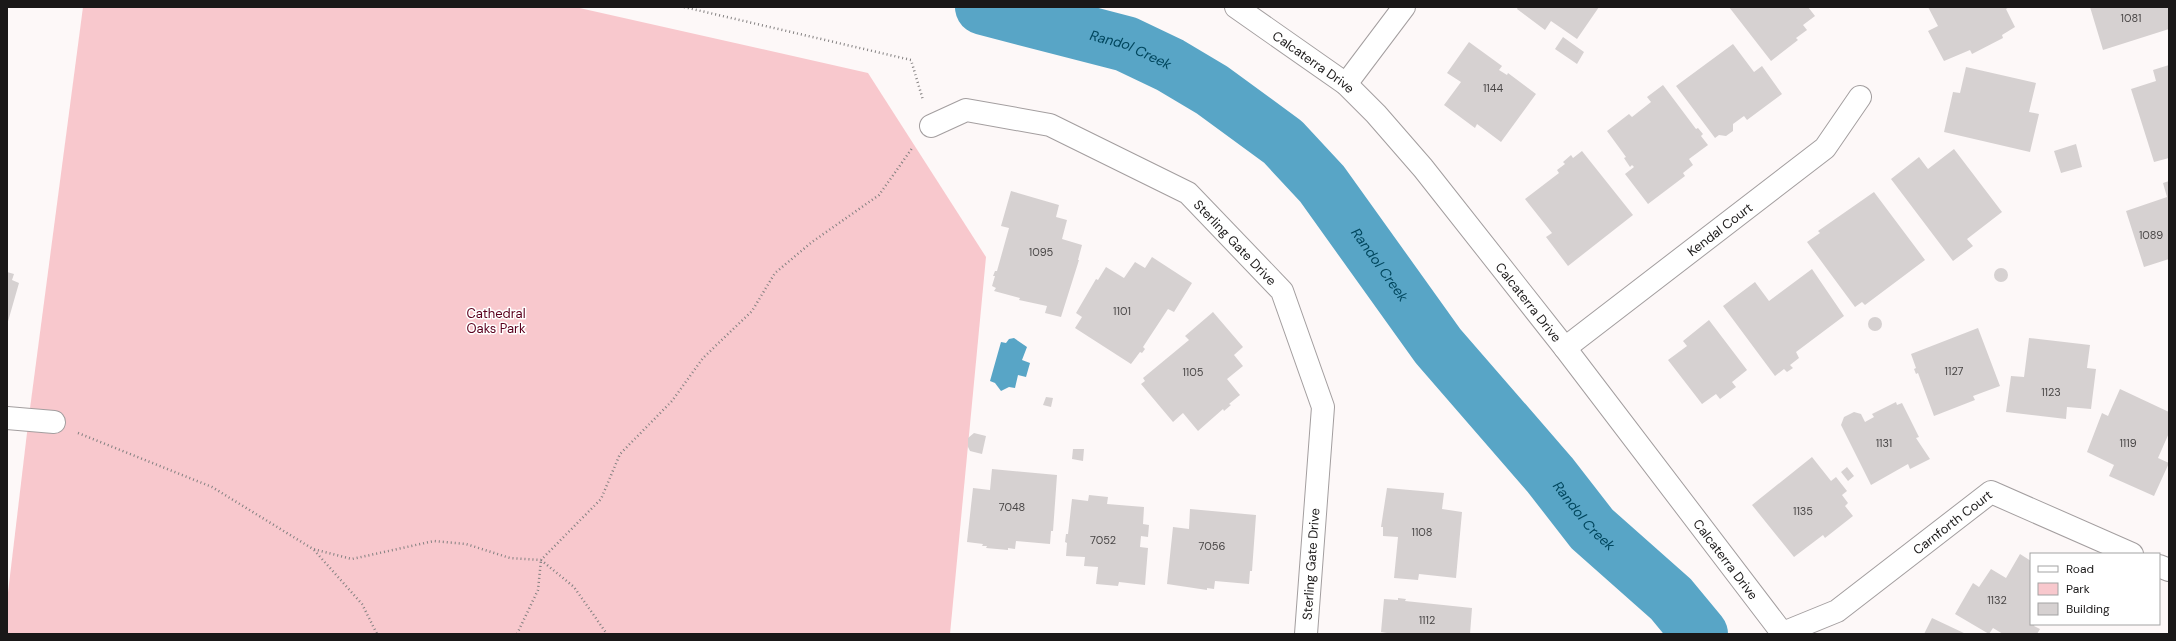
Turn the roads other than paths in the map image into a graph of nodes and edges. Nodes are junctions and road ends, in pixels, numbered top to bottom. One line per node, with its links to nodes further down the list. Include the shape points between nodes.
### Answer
1 (1236, 7): 3 (street, Calcaterra Drive)
2 (1404, 7): 3 (street)
3 (1346, 84): 6 (street, Calcaterra Drive, via 1423,168)
4 (1860, 97): 6 (street, Kendal Court, via 1825,148)
5 (931, 126): 10 (street, Sterling Gate Drive, via 966,110 1050,125 1188,193 1282,291 1323,407)
6 (1565, 348): 11 (street, Calcaterra Drive)
7 (7, 418): 8 (street)
8 (54, 422)
9 (2130, 553): 11 (street, Carnforth Court, via 1991,492 1837,611)
10 (1306, 634)
11 (1783, 634)

